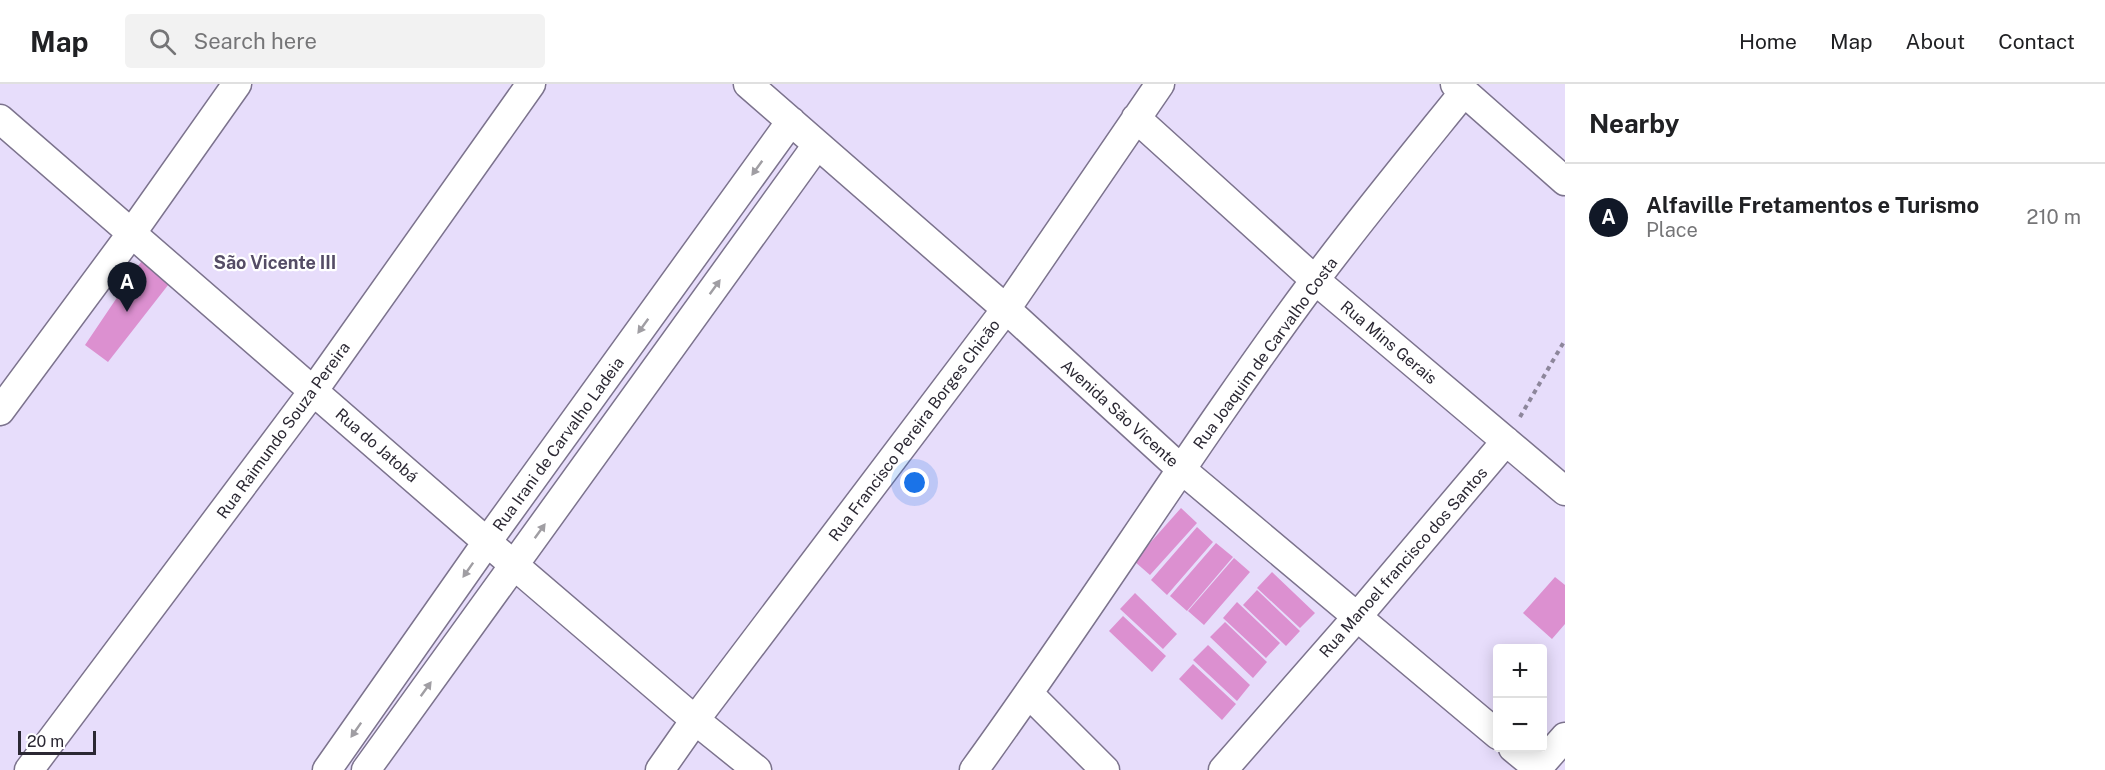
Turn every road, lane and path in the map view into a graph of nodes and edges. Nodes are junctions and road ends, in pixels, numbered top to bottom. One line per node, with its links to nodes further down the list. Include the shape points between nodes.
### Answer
1 (237, 84): 11 (street)
2 (531, 84): 15 (street, Rua Raimundo Souza Pereira)
3 (748, 84): 8 (street, Avenida São Vicente)
4 (1160, 84): 6 (street, Rua Francisco Pereira Borges Chicão)
5 (1459, 88): 10 (street); 12 (street, Rua Joaquim de Carvalho Costa)
6 (1136, 118): 12 (street, Rua Mins Gerais); 13 (street, Rua Francisco Pereira Borges Chicão)
7 (0, 119): 11 (street, Rua do Jatobá)
8 (791, 121): 9 (street, Avenida São Vicente); 20 (street, Rua Irani de Carvalho Ladeia, one-way to 20)
9 (818, 145): 13 (street, Avenida São Vicente); 21 (street, one-way to 9)
10 (1565, 181)
11 (131, 234): 15 (street, Rua do Jatobá); 16 (street)
12 (1315, 280): 17 (street, Rua Mins Gerais); 18 (street, Rua Joaquim de Carvalho Costa)
13 (1006, 309): 18 (street, Avenida São Vicente); 24 (street, Rua Francisco Pereira Borges Chicão)
14 (1565, 340): 17 (path)
15 (314, 390): 20 (street, Rua do Jatobá); 29 (street, Rua Raimundo Souza Pereira)
16 (0, 411)
17 (1506, 441): 19 (street, Rua Mins Gerais); 22 (street, Rua Manoel francisco dos Santos)
18 (1181, 469): 22 (street, Avenida São Vicente); 23 (street, Rua Joaquim de Carvalho Costa)
19 (1565, 491)
20 (487, 542): 21 (street, Rua do Jatobá); 30 (street, Rua Irani de Carvalho Ladeia, one-way to 30)
21 (516, 565): 24 (street, Rua do Jatobá); 31 (street, one-way to 21)
22 (1357, 617): 25 (street, Avenida São Vicente); 36 (street, Rua Manoel francisco dos Santos)
23 (1029, 694): 34 (street, Rua Joaquim de Carvalho Costa); 35 (street)
24 (695, 720): 32 (street, Rua Francisco Pereira Borges Chicão); 33 (street, Rua do Jatobá)
25 (1493, 732)
26 (1565, 737): 28 (street)
27 (1519, 752): 28 (street)
28 (1538, 769)
29 (29, 770)
30 (327, 770)
31 (366, 770)
32 (660, 770)
33 (757, 770)
34 (974, 770)
35 (1105, 770)
36 (1223, 770)

